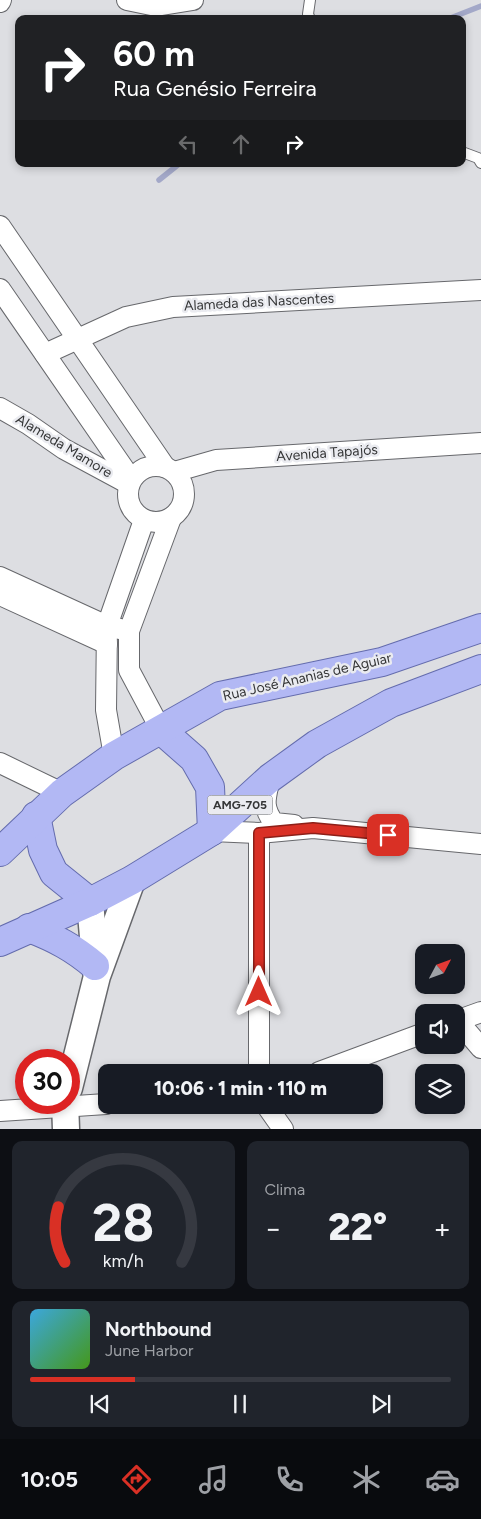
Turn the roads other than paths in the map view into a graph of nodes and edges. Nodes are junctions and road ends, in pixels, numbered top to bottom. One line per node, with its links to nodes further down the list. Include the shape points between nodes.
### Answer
1 (127, 0): 2 (street, via 156,6)
2 (193, 0)
3 (310, 0): 4 (lane)
4 (308, 15)
5 (466, 154): 6 (lane, via 478,158)
6 (481, 163)
7 (0, 226): 10 (street)
8 (0, 288): 11 (street)
9 (481, 290): 10 (street, Alameda das Nascentes, via 173,307 126,317)
10 (78, 340): 11 (street, Alameda das Nascentes); 14 (street)
11 (46, 354): 15 (street)
12 (0, 408): 15 (street, Alameda Mamore, via 64,449)
13 (481, 443): 14 (street, Avenida Tapajós, via 216,460)
14 (170, 470): 15 (street, via 146,467); 16 (street, via 180,480 184,496 178,512)
15 (130, 481): 17 (street, via 129,505)
16 (171, 518): 17 (street, via 162,522); 21 (street)
17 (144, 520): 22 (street)
18 (0, 577): 22 (street)
19 (0, 595): 22 (street)
20 (481, 628): 24 (main road, Rua José Ananias de Aguiar, via 382,662 220,696)
21 (129, 631): 22 (street); 24 (street, via 129,670)
22 (107, 635): 25 (street, via 106,710)
23 (481, 670): 27 (main road, AMG-705, via 392,703 317,744)
24 (161, 730): 25 (main road, Rua José Ananias de Aguiar); 31 (main road, via 194,759 210,786)
25 (114, 756): 28 (main road, Rua José Ananias de Aguiar)
26 (0, 763): 28 (street)
27 (270, 778): 30 (street, via 264,805 274,823); 31 (main road, AMG-705)
28 (62, 793): 29 (main road, Rua José Ananias de Aguiar)
29 (36, 816): 34 (main road, Rua José Ananias de Aguiar); 36 (main road, via 44,850 54,873)
30 (313, 828): 32 (street); 33 (street)
31 (212, 831): 32 (street); 35 (main road, AMG-705)
32 (259, 833): 46 (street)
33 (481, 844)
34 (0, 852)
35 (132, 880): 36 (main road, AMG-705); 39 (street)
36 (90, 902): 37 (main road, AMG-705); 39 (street)
37 (29, 928): 38 (main road, AMG-705); 39 (main road, via 78,951)
38 (0, 942)
39 (96, 971): 45 (street)
40 (481, 1012): 41 (street)
41 (465, 1018)
42 (465, 1030): 44 (street)
43 (415, 1036): 47 (street)
44 (481, 1048)
45 (79, 1049)
46 (259, 1064)
47 (341, 1064)
48 (98, 1105): 49 (street)
49 (80, 1106)
50 (15, 1110): 51 (street)
51 (0, 1111)
52 (272, 1114): 53 (street)
53 (282, 1129)

